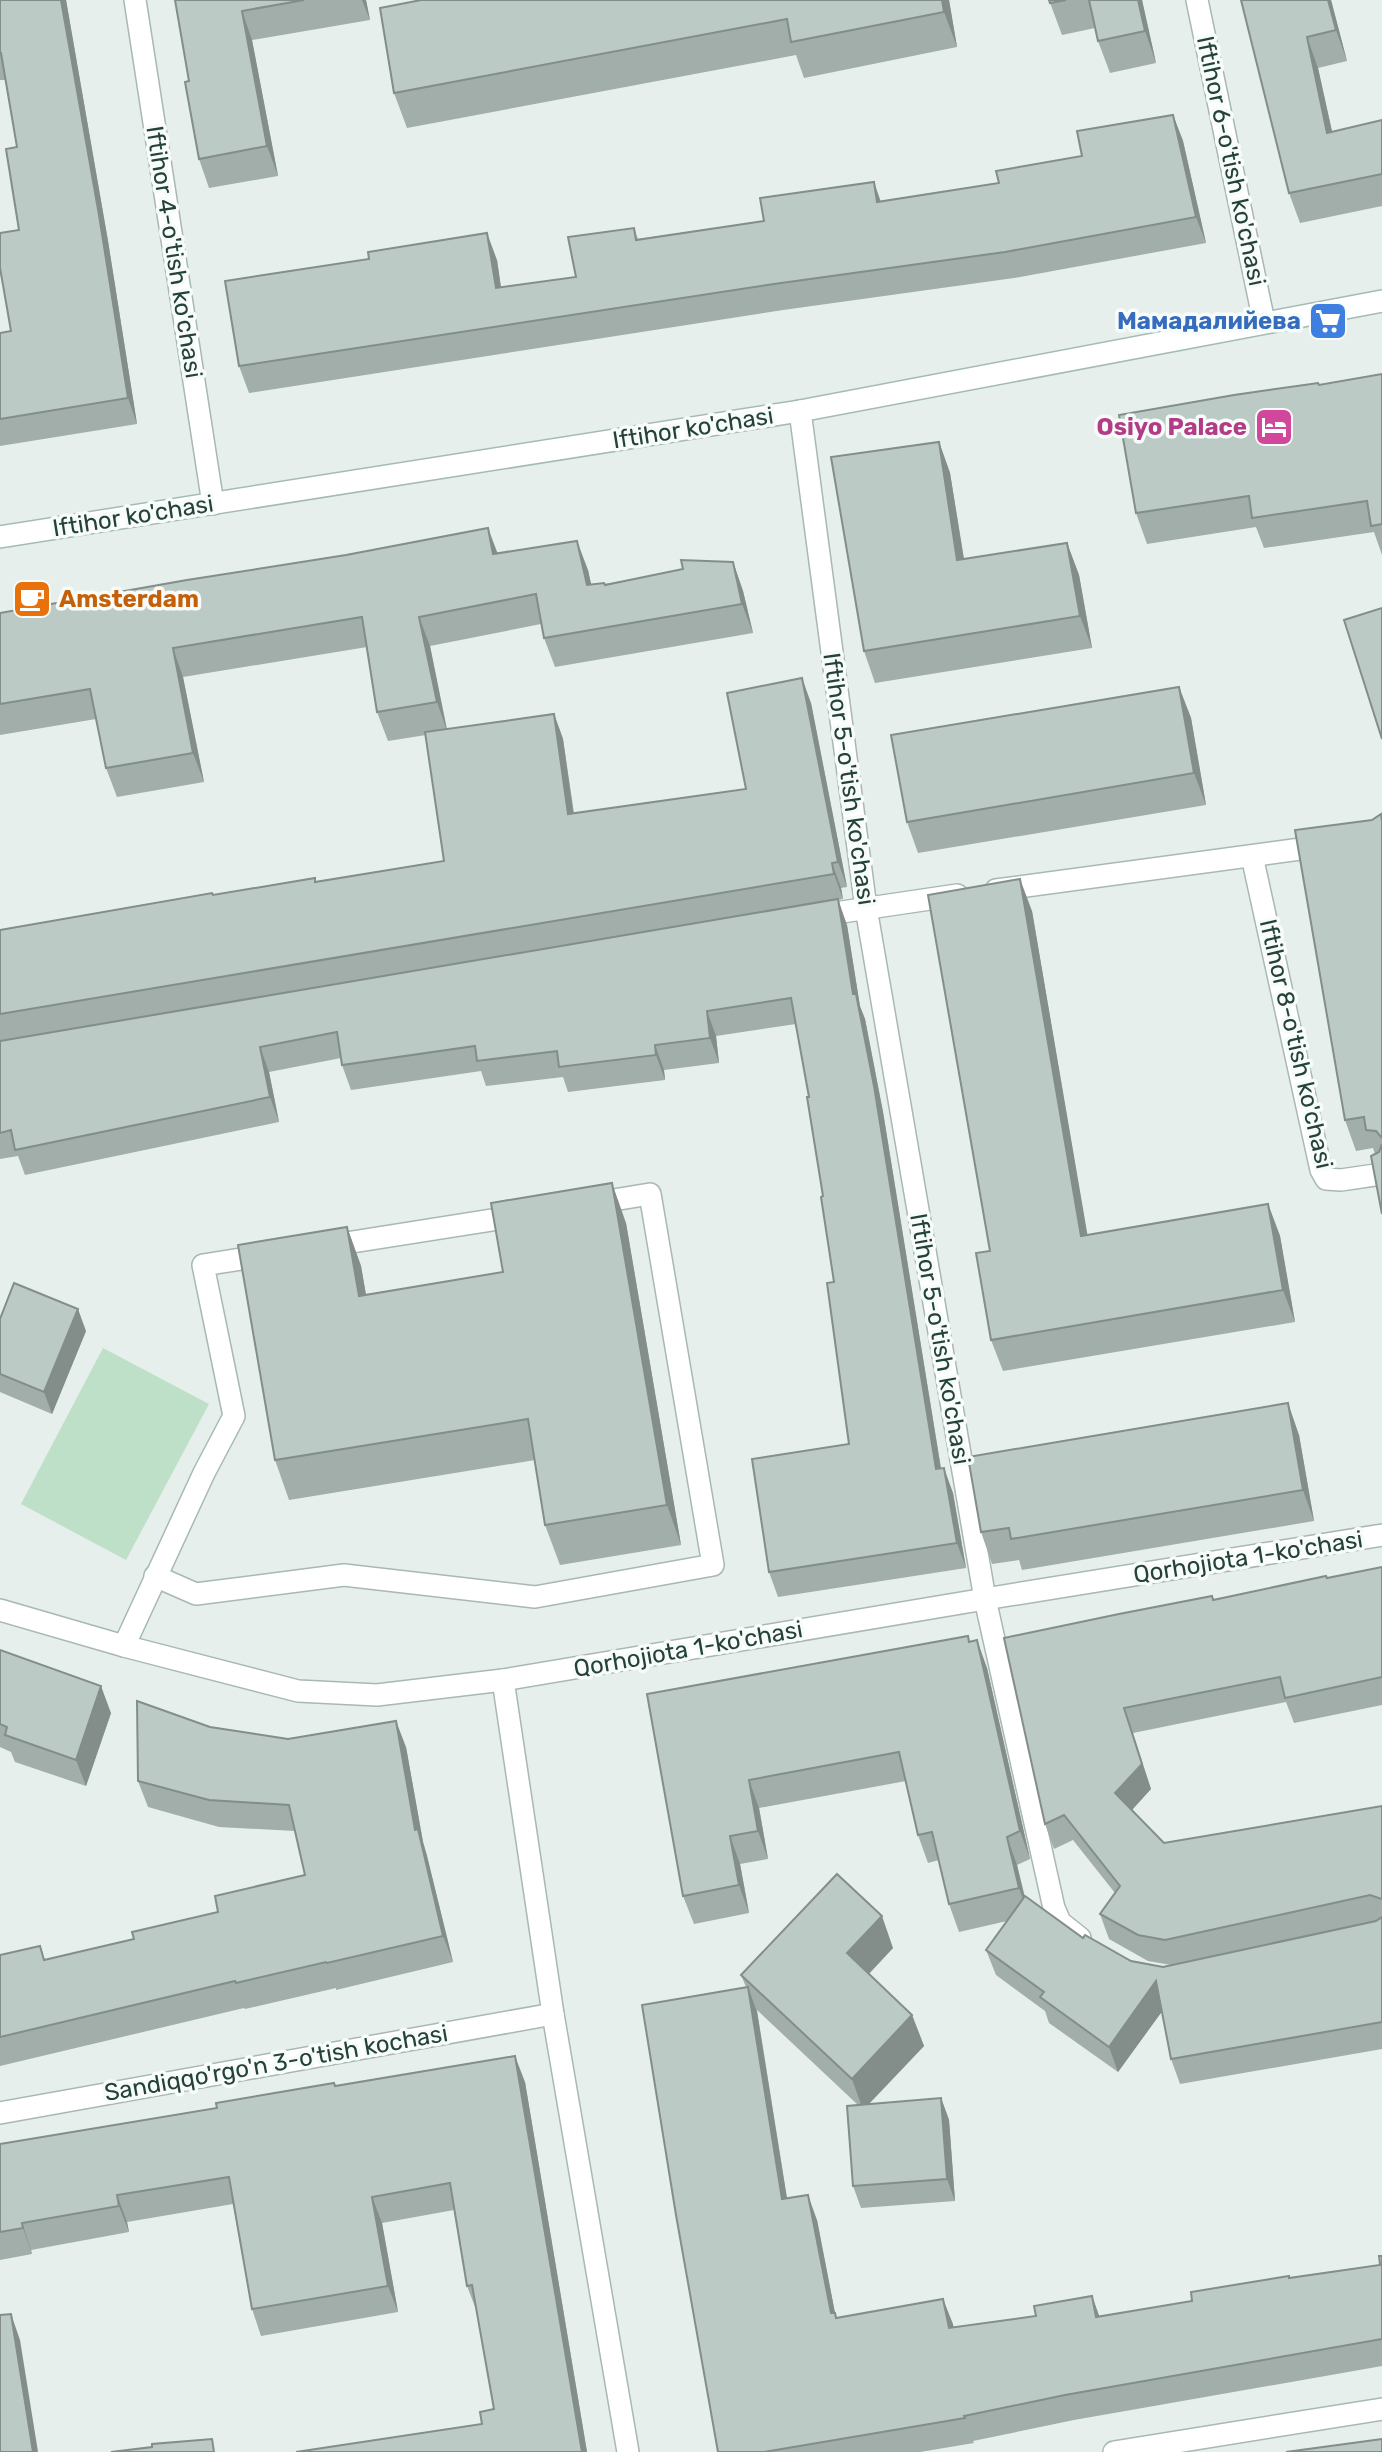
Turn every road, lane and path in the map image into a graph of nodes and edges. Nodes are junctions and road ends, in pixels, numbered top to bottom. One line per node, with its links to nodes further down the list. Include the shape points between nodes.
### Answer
1 (135, 0): 6 (street, Iftihor 4-o'tish ko'chasi)
2 (1197, 0): 4 (street, Iftihor 6-o'tish ko'chasi)
3 (1382, 301): 4 (street, Iftihor ko'chasi)
4 (1264, 322): 5 (street, Iftihor ko'chasi)
5 (800, 411): 6 (street, Iftihor ko'chasi); 10 (street, Iftihor 5-o'tish ko'chasi)
6 (213, 504): 7 (street, Iftihor ko'chasi)
7 (0, 537)
8 (1382, 838): 9 (street)
9 (1252, 856): 10 (street); 12 (street, Iftihor 8-o'tish ko'chasi, via 1321,1170 1326,1179 1340,1180)
10 (866, 908): 11 (street); 19 (street, Iftihor 5-o'tish ko'chasi)
11 (797, 919)
12 (1382, 1174)
13 (569, 1207): 18 (street, via 650,1194 713,1565 535,1597 344,1575 196,1594)
14 (541, 1212): 15 (street)
15 (311, 1248)
16 (284, 1252): 18 (street, via 203,1265 234,1416)
17 (1382, 1535): 19 (street, Qorhojiota 1-ko'chasi)
18 (155, 1576): 21 (street)
19 (985, 1599): 22 (street, Qorhojiota 1-ko'chasi); 23 (street, Iftihor 5-o'tish ko'chasi, via 1054,1908 1060,1922)
20 (0, 1610): 21 (street, Qorhojiota 1-ko'chasi)
21 (124, 1646): 22 (street, Qorhojiota 1-ko'chasi, via 298,1690 377,1695)
22 (503, 1680): 24 (street)
23 (1095, 1947)
24 (552, 2014): 25 (street, Sandiqqo'rgo'n 3-o'tish kochasi); 27 (street)
25 (0, 2113)
26 (1382, 2409): 28 (street)
27 (628, 2452)
28 (1114, 2452)

